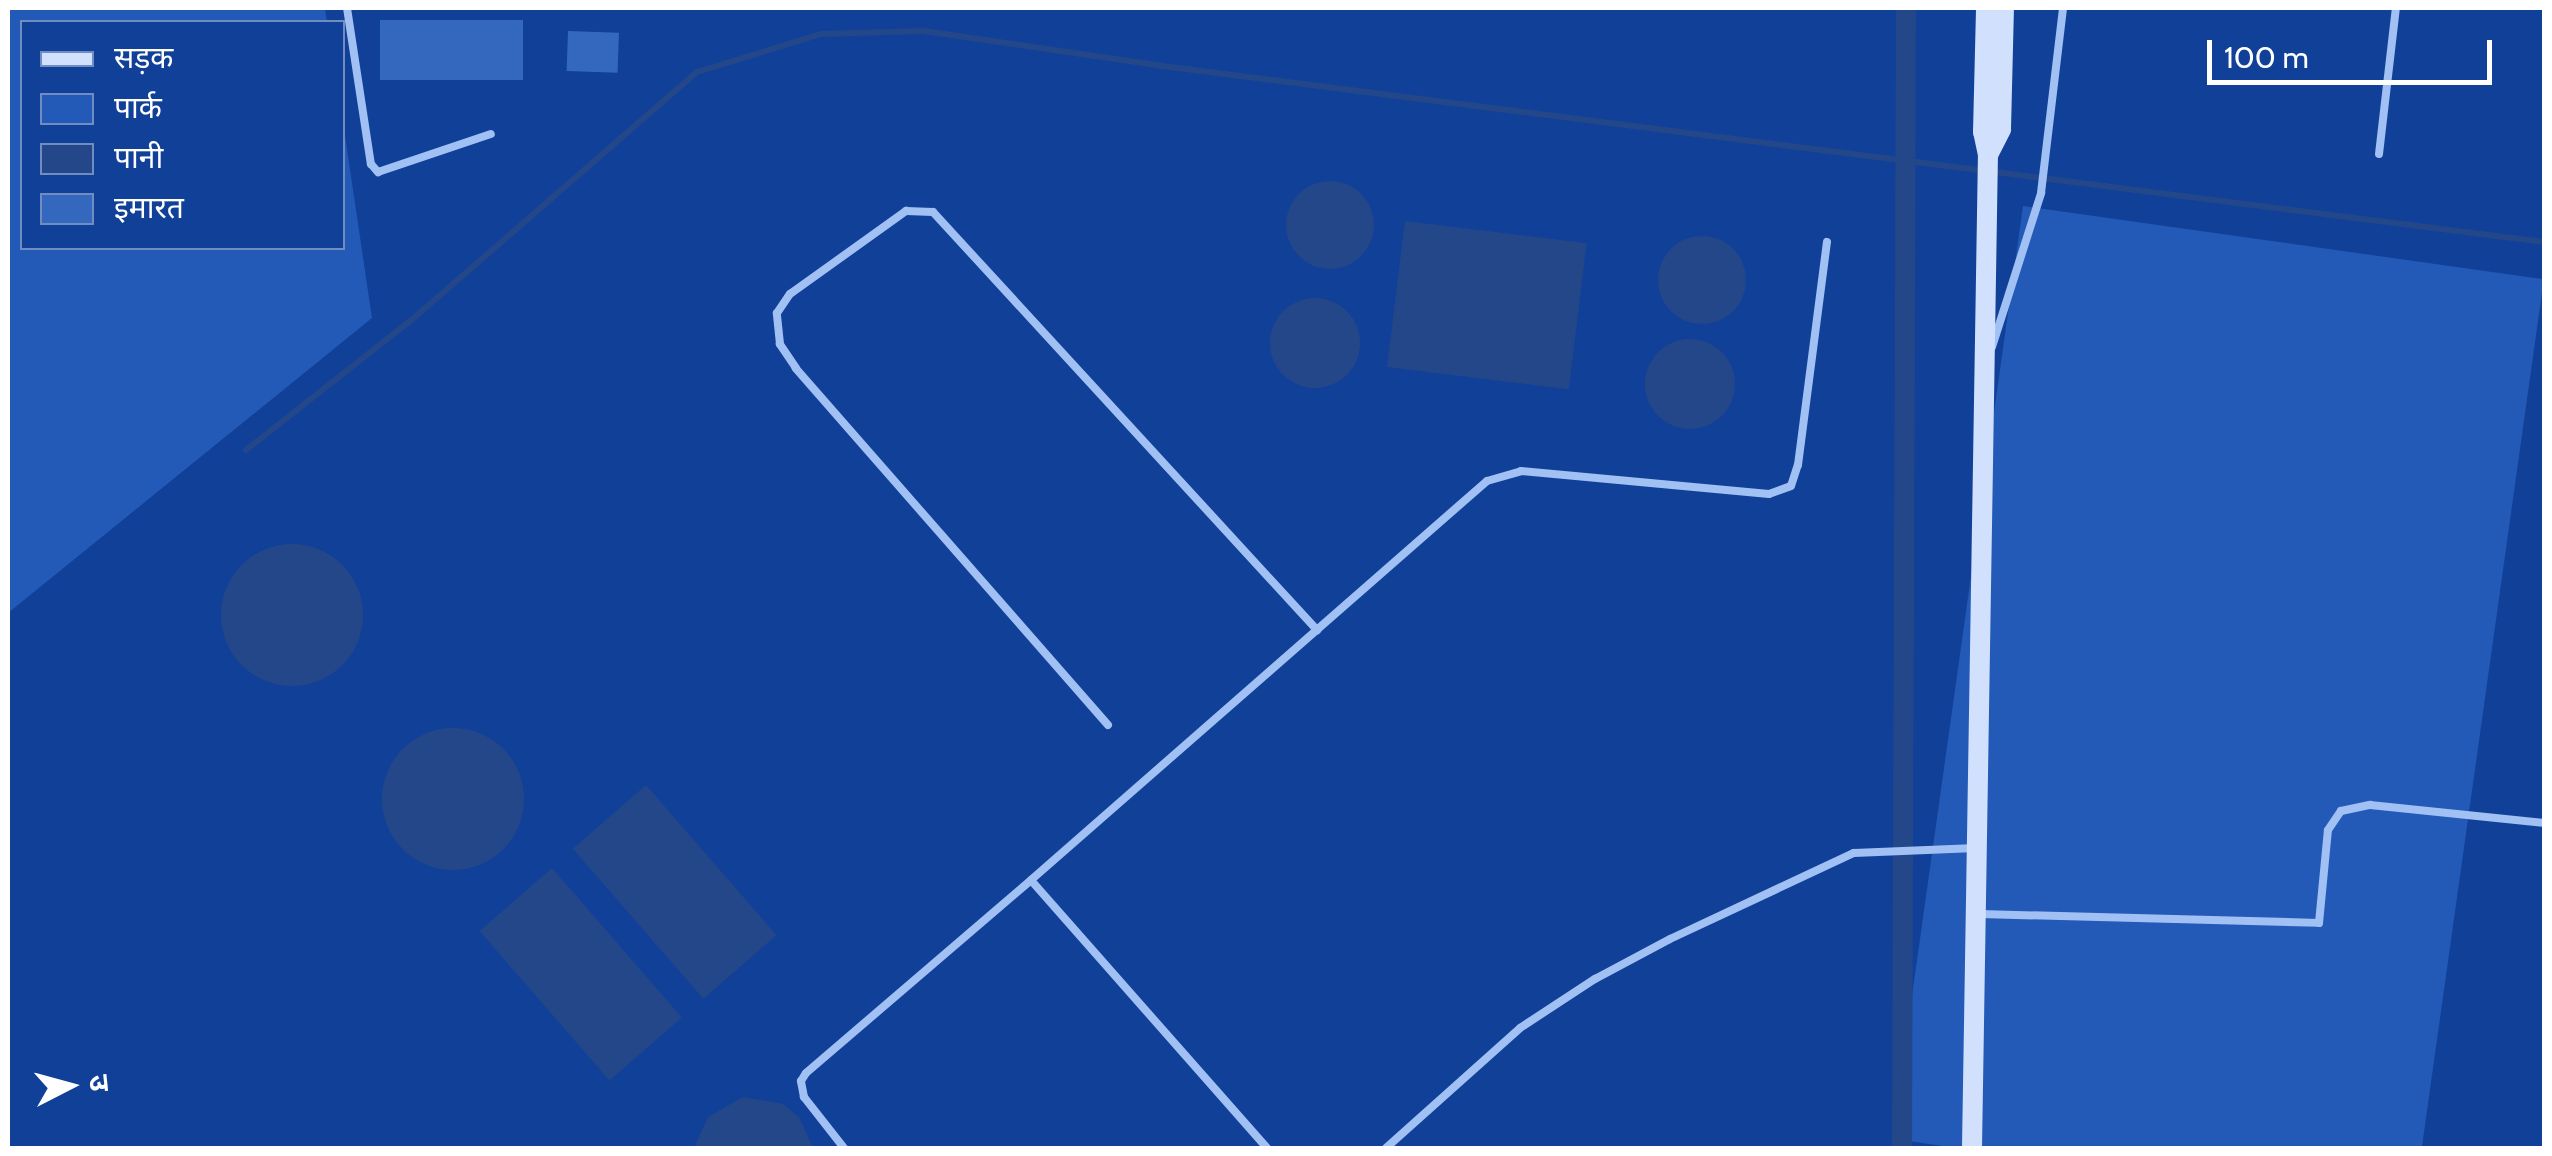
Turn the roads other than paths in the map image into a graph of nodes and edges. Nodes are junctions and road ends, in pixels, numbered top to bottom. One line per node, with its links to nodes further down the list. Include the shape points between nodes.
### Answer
1 (346, 8): 6 (lane, via 371,164 378,172)
2 (1986, 8): 8 (street)
3 (2004, 8): 8 (street, via 2001,129)
4 (2063, 8): 10 (lane, via 2041,194)
5 (2396, 8): 7 (lane)
6 (491, 134)
7 (2380, 154)
8 (1988, 155): 10 (street)
9 (1827, 242): 11 (lane, via 1792,486 1769,494 1504,473)
10 (1985, 370): 14 (street)
11 (1316, 630): 12 (lane, via 933,212 906,211 790,294 777,313 780,344); 15 (lane)
12 (1108, 724)
13 (2544, 823): 16 (lane, via 2370,805 2342,812 2328,830 2320,923)
14 (1977, 848): 16 (street); 19 (lane, via 1854,852 1595,979 1520,1028)
15 (1031, 880): 17 (lane, via 806,1073 804,1098); 18 (lane)
16 (1976, 914): 20 (street)
17 (844, 1148)
18 (1267, 1148)
19 (1386, 1148)
20 (1972, 1148)

